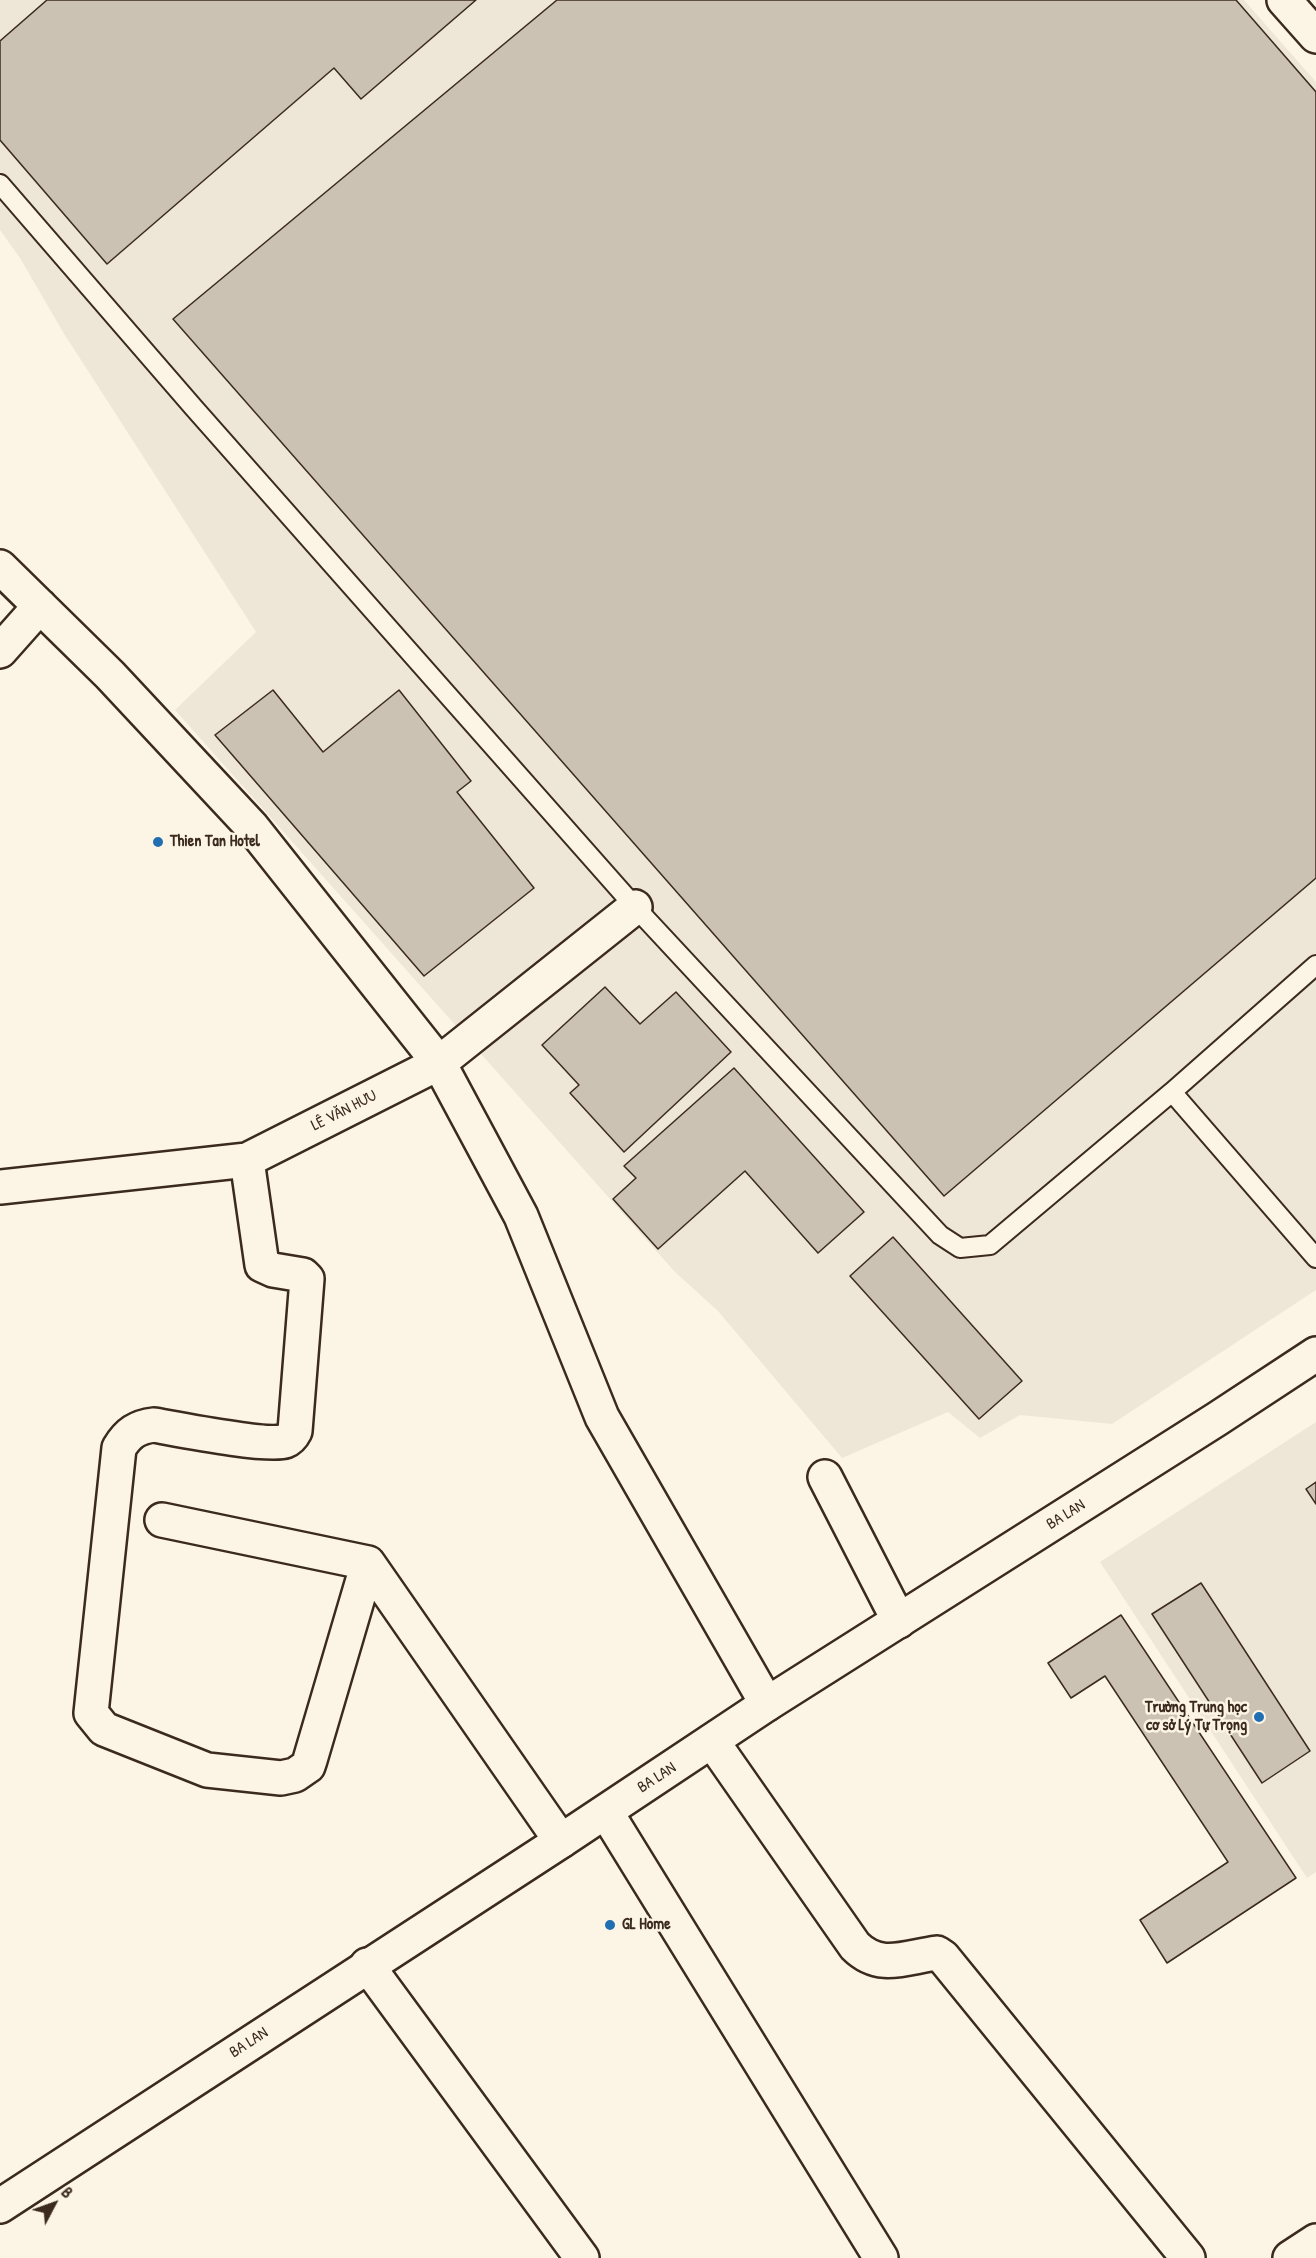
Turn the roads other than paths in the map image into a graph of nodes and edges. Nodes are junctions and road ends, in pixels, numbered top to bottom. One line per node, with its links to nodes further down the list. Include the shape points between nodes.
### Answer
1 (1284, 0): 2 (street)
2 (1316, 36)
3 (0, 184): 7 (lane)
4 (0, 567): 5 (street)
5 (40, 606): 6 (street); 9 (street, via 252,827)
6 (0, 651)
7 (635, 907): 9 (street, LÊ VĂN HƯU); 10 (lane, via 940,1235 960,1248 990,1245)
8 (1316, 965): 10 (lane)
9 (439, 1063): 11 (street, LÊ VĂN HƯU); 19 (street, via 521,1216 602,1418)
10 (1173, 1092): 13 (lane)
11 (247, 1160): 12 (street, LÊ VĂN HƯU); 17 (street, via 262,1265 307,1279 295,1431 278,1442 154,1425 141,1427 125,1438 119,1448 91,1713 105,1729 207,1770 268,1778 295,1775 308,1766)
12 (0, 1187)
13 (1316, 1258)
14 (1316, 1354): 18 (street, BA LAN)
15 (825, 1477): 18 (street)
16 (162, 1520): 17 (street)
17 (368, 1563): 22 (street)
18 (898, 1621): 19 (street, BA LAN)
19 (767, 1704): 20 (street, BA LAN)
20 (712, 1741): 21 (street, BA LAN); 28 (street, via 855,1946 883,1962 937,1953 943,1957)
21 (606, 1812): 22 (street, BA LAN); 27 (street)
22 (561, 1841): 23 (street, BA LAN)
23 (368, 1965): 24 (street, BA LAN); 26 (street)
24 (0, 2206)
25 (1316, 2241): 29 (street)
26 (582, 2258)
27 (881, 2258)
28 (1188, 2258)
29 (1290, 2258)

